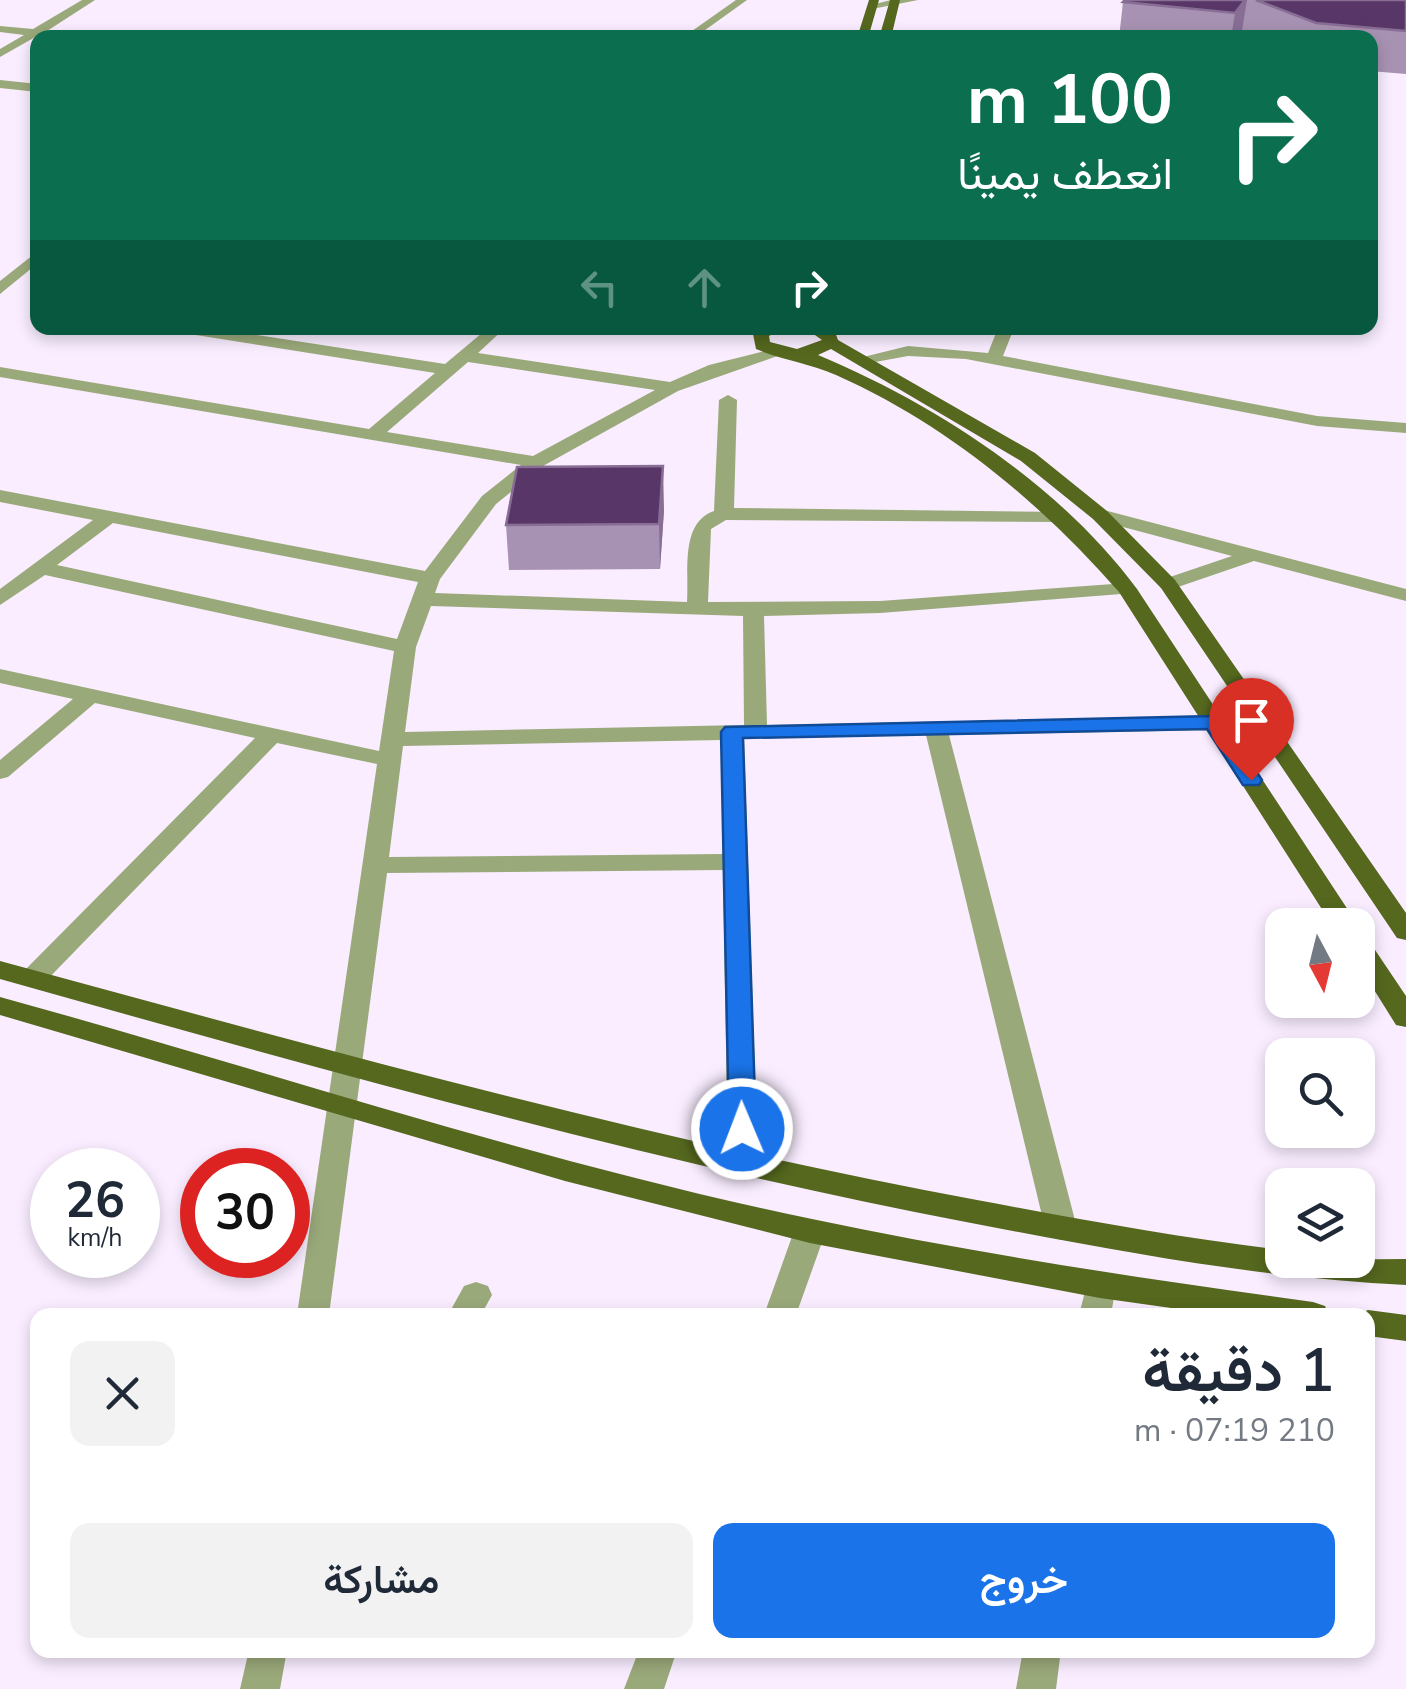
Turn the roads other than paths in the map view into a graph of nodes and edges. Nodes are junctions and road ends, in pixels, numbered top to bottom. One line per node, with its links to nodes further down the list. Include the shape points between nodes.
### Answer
1 (90, 0): 7 (street)
2 (742, 0): 8 (street)
3 (913, 0): 5 (street)
4 (874, 3): 5 (street); 9 (main road)
5 (894, 3): 10 (main road)
6 (0, 29): 11 (street)
7 (44, 30)
8 (695, 30)
9 (865, 30)
10 (886, 30)
11 (30, 31)
12 (30, 38): 13 (street)
13 (0, 54)
14 (0, 84): 15 (street)
15 (30, 87)
16 (30, 262): 17 (street)
17 (0, 289)
18 (226, 335): 30 (street)
19 (489, 335): 26 (street)
20 (762, 335): 29 (street)
21 (766, 335): 25 (main road, via 762,345)
22 (819, 335): 25 (main road, via 816,351)
23 (824, 335): 28 (main road)
24 (1003, 335): 27 (street)
25 (791, 353): 29 (street); 40 (main road, via 828,365 943,430)
26 (464, 356): 30 (street); 32 (street)
27 (994, 358): 28 (street, via 936,350); 34 (street, via 1317,421)
28 (859, 360): 39 (main road, via 1028,457)
29 (714, 368): 32 (street)
30 (448, 370): 35 (street)
31 (0, 372): 35 (street)
32 (672, 387): 36 (street)
33 (728, 400): 38 (street)
34 (1406, 428)
35 (374, 434): 36 (street)
36 (536, 462): 45 (street, via 489,500)
37 (0, 496): 41 (street)
38 (724, 514): 40 (street); 49 (street, via 701,529)
39 (1100, 515): 42 (street); 44 (main road)
40 (1060, 516): 46 (main road)
41 (109, 517): 43 (street); 45 (street)
42 (1253, 555): 44 (street); 47 (street)
43 (41, 568): 48 (street); 51 (street)
44 (1168, 584): 63 (main road)
45 (426, 588): 49 (street); 51 (street)
46 (1127, 589): 50 (street); 54 (main road)
47 (1406, 595)
48 (0, 599)
49 (698, 610): 50 (street)
50 (753, 610): 56 (street)
51 (405, 647): 58 (street)
52 (0, 676): 53 (street)
53 (90, 696): 57 (street); 59 (street)
54 (1213, 722): 55 (street); 62 (main road)
55 (936, 728): 56 (street); 72 (street)
56 (744, 732): 58 (street); 60 (street)
57 (271, 735): 58 (street); 66 (street)
58 (391, 749): 61 (street)
59 (0, 772)
60 (736, 862): 61 (street); 71 (street)
61 (375, 865): 69 (street)
62 (1334, 908)
63 (1406, 932)
64 (0, 970): 66 (main road)
65 (1375, 970): 68 (main road)
66 (32, 978): 69 (main road)
67 (2, 1008): 70 (main road)
68 (1406, 1018)
69 (347, 1066): 70 (street); 71 (main road)
70 (342, 1102): 73 (main road, via 565,1170); 76 (street)
71 (743, 1167): 72 (main road)
72 (1062, 1228): 74 (main road)
73 (810, 1232): 75 (main road); 77 (street)
74 (1406, 1272)
75 (1098, 1300): 78 (main road)
76 (315, 1308)
77 (783, 1308)
78 (1213, 1308)
79 (1375, 1324): 80 (main road)
80 (1406, 1328)
81 (266, 1658): 84 (street)
82 (655, 1658): 85 (street)
83 (1041, 1658): 86 (street)
84 (260, 1689)
85 (644, 1689)
86 (1036, 1689)

